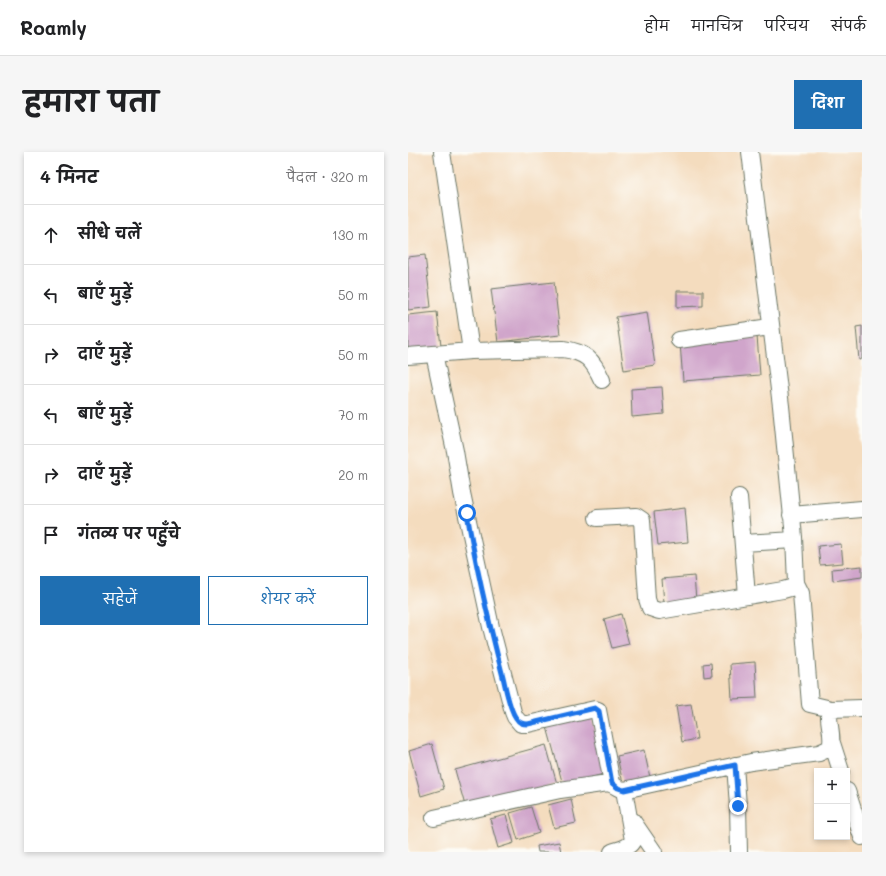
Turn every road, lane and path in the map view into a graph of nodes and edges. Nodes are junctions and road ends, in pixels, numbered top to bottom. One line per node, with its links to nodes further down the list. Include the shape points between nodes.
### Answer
1 (442, 152): 5 (street)
2 (750, 152): 3 (street)
3 (770, 327): 4 (street); 11 (street, via 781,406)
4 (679, 340)
5 (471, 351): 6 (street); 8 (street, via 571,350 580,352 595,364)
6 (434, 354): 7 (street); 22 (street, via 474,550 500,666 515,717 521,724 528,724 595,708 598,710)
7 (408, 356)
8 (602, 380)
9 (739, 497): 14 (street)
10 (862, 509): 11 (street)
11 (791, 515): 13 (street)
12 (597, 518): 16 (street, via 636,516 642,520 647,599 650,608 660,611)
13 (794, 540): 14 (street); 15 (street)
14 (743, 543): 16 (street)
15 (796, 583): 16 (street, via 789,589); 18 (street, via 801,593 810,704)
16 (747, 596)
17 (862, 708): 18 (street)
18 (830, 709): 19 (street, via 828,714)
19 (832, 743): 20 (street, via 830,748 819,753); 21 (street)
20 (735, 765): 22 (street); 29 (street)
21 (840, 768)
22 (618, 786): 24 (street); 25 (street, via 604,783 560,790)
23 (850, 800): 26 (street)
24 (629, 815): 27 (street, via 632,843 628,847); 28 (street)
25 (434, 818)
26 (862, 837)
27 (612, 852)
28 (654, 852)
29 (739, 852)

